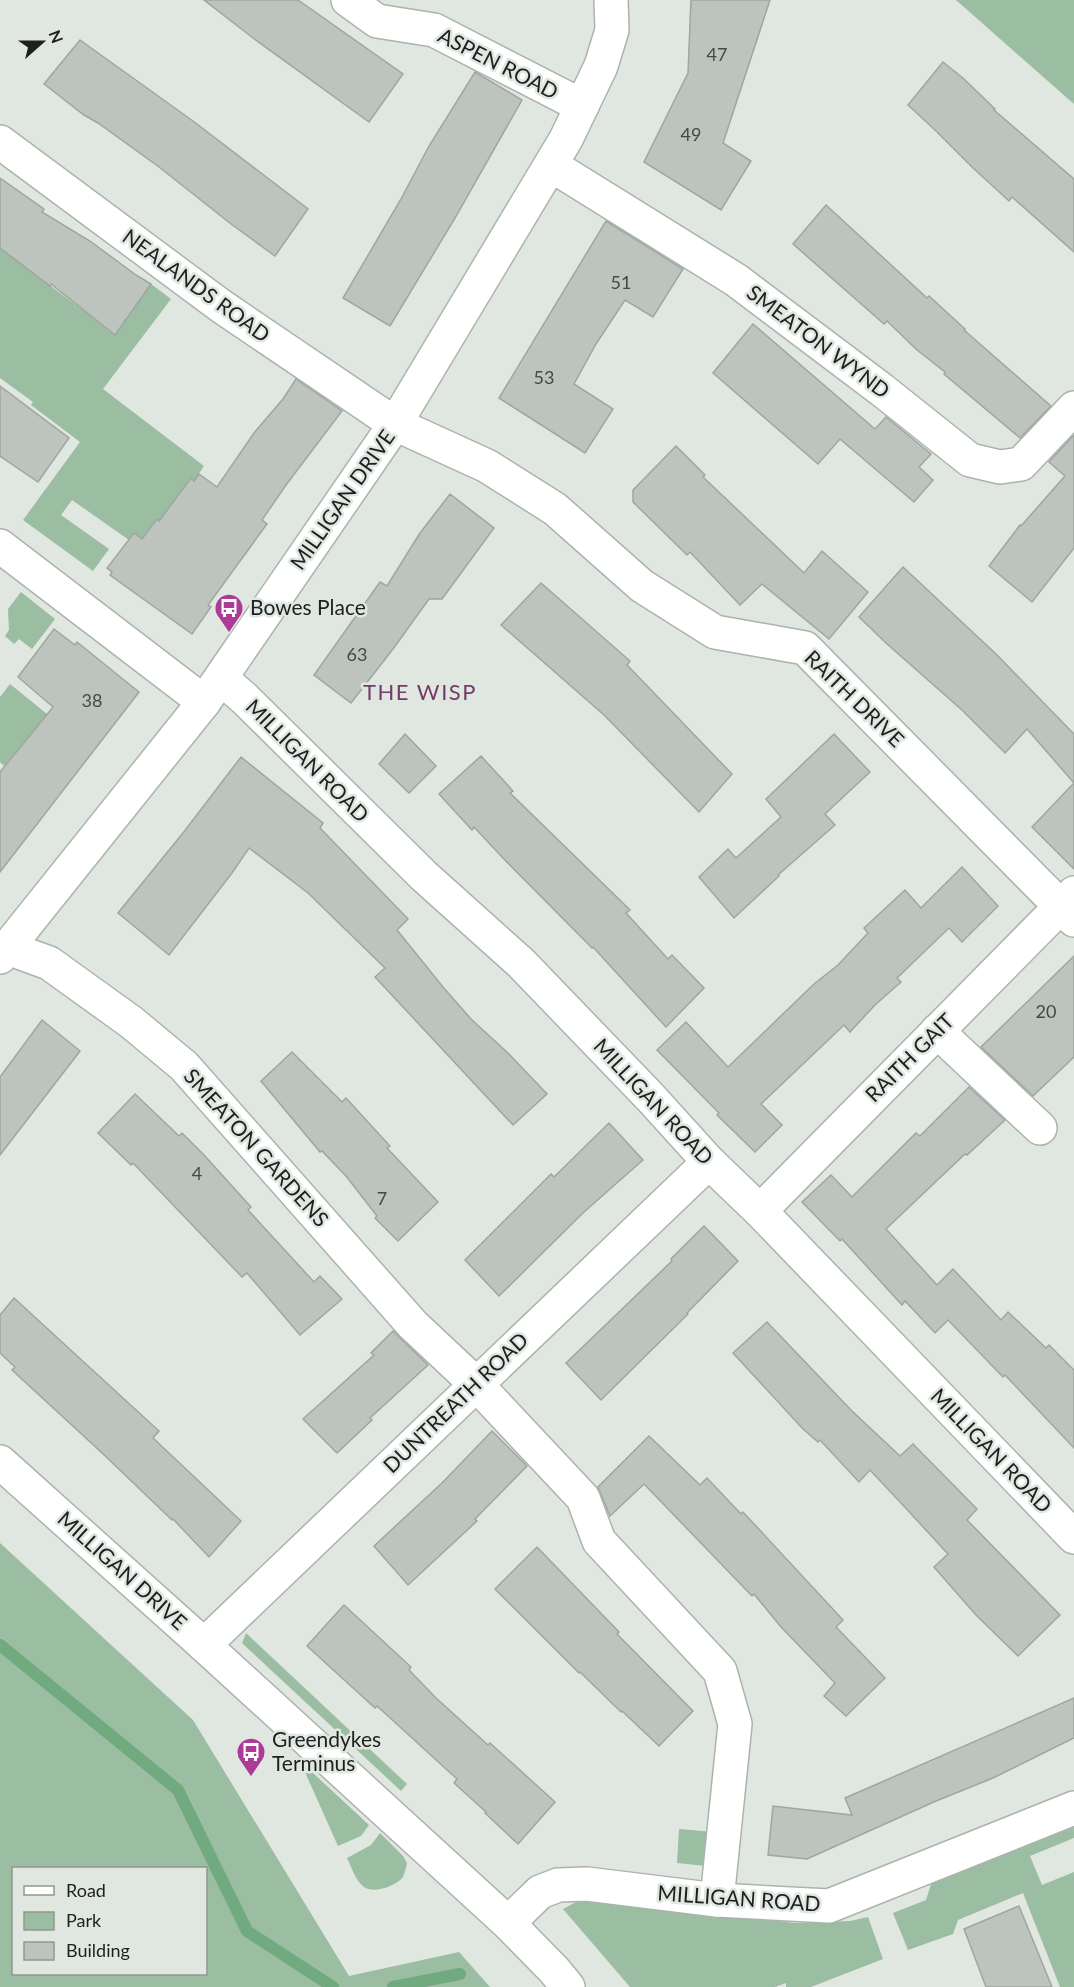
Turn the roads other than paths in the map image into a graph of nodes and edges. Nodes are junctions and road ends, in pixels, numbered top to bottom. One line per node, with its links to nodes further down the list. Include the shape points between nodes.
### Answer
1 (348, 0): 3 (street, ASPEN ROAD, via 377,21 434,30)
2 (611, 0): 3 (street, MILLIGAN DRIVE, via 612,30)
3 (582, 106): 5 (street, MILLIGAN DRIVE)
4 (0, 142): 7 (street, NEALANDS ROAD, via 221,306)
5 (550, 165): 6 (street, SMEATON WYND, via 736,280 970,460 1000,467 1021,464); 7 (street, MILLIGAN DRIVE)
6 (1074, 408)
7 (395, 424): 9 (street, MILLIGAN DRIVE); 10 (street, RAITH DRIVE, via 487,466 555,509 642,586 715,632 805,648)
8 (0, 546): 9 (street)
9 (213, 690): 11 (street, MILLIGAN DRIVE); 14 (street, MILLIGAN ROAD, via 245,699 424,876 520,963)
10 (1070, 906): 12 (street, RAITH GAIT)
11 (4, 953): 16 (street, SMEATON GARDENS, via 49,963 184,1066 413,1325)
12 (937, 1031): 13 (street); 15 (street, RAITH GAIT)
13 (1040, 1128)
14 (709, 1162): 15 (street, MILLIGAN ROAD); 16 (street, DUNTREATH ROAD)
15 (760, 1211): 18 (street, MILLIGAN ROAD)
16 (476, 1384): 19 (street, DUNTREATH ROAD); 21 (street, SMEATON GARDENS, via 583,1497 599,1541 720,1671 735,1724)
17 (0, 1462): 19 (street, MILLIGAN DRIVE)
18 (1074, 1537)
19 (204, 1645): 22 (street, MILLIGAN DRIVE)
20 (1074, 1808): 21 (street, MILLIGAN ROAD, via 829,1906)
21 (717, 1900): 22 (street, MILLIGAN ROAD, via 587,1884 558,1885 540,1892)
22 (508, 1923): 23 (street)
23 (568, 1987)

